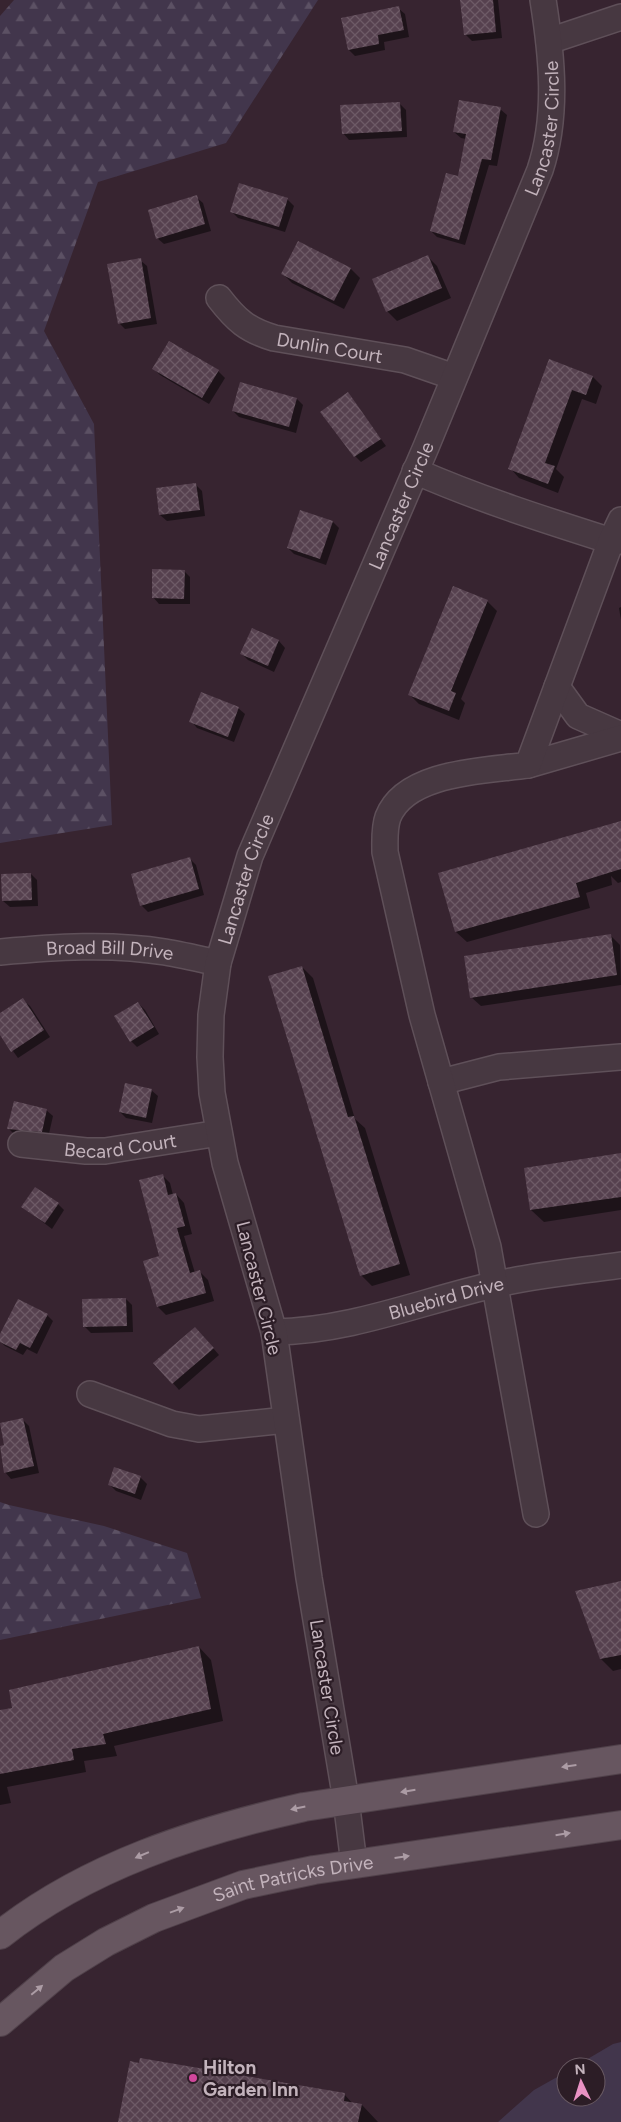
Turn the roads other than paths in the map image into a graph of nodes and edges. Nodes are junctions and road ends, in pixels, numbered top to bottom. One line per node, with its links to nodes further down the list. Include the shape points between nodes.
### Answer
1 (543, 0): 3 (street, Lancaster Circle)
2 (621, 18): 3 (street)
3 (549, 41): 5 (street, Lancaster Circle, via 551,119 546,154)
4 (219, 298): 5 (street, Dunlin Court, via 238,320 261,334 404,360)
5 (454, 377): 6 (street, Lancaster Circle)
6 (415, 471): 7 (street, via 460,491); 12 (street, Lancaster Circle, via 250,856)
7 (618, 534): 8 (street)
8 (557, 687): 9 (street, via 578,716); 10 (street)
9 (621, 737): 10 (street)
10 (528, 765): 14 (street, via 438,778 402,797 388,817 385,852 422,1014)
11 (0, 952): 12 (street, Broad Bill Drive, via 56,947 104,948 164,952)
12 (218, 963): 15 (street, Lancaster Circle, via 211,1014 210,1057)
13 (621, 1057): 14 (street, via 499,1067)
14 (442, 1082): 18 (street, via 488,1243)
15 (219, 1133): 16 (street, Becard Court, via 106,1151); 19 (street, Lancaster Circle)
16 (21, 1144)
17 (621, 1264): 18 (street, Bluebird Drive)
18 (496, 1284): 19 (street, Bluebird Drive, via 368,1319 296,1332); 22 (street)
19 (274, 1332): 21 (street, Lancaster Circle)
20 (90, 1394): 21 (street, via 172,1424 199,1429)
21 (286, 1420): 24 (street, Lancaster Circle)
22 (536, 1514)
23 (621, 1759): 24 (main road, one-way to 24)
24 (346, 1800): 26 (street, Lancaster Circle); 27 (main road, one-way to 27, via 259,1817 148,1852 65,1891)
25 (621, 1825): 26 (main road, Saint Patricks Drive, one-way to 25)
26 (354, 1864): 28 (main road, Saint Patricks Drive, one-way to 26, via 64,1968 154,1918 243,1886)
27 (0, 1935)
28 (0, 2022)

